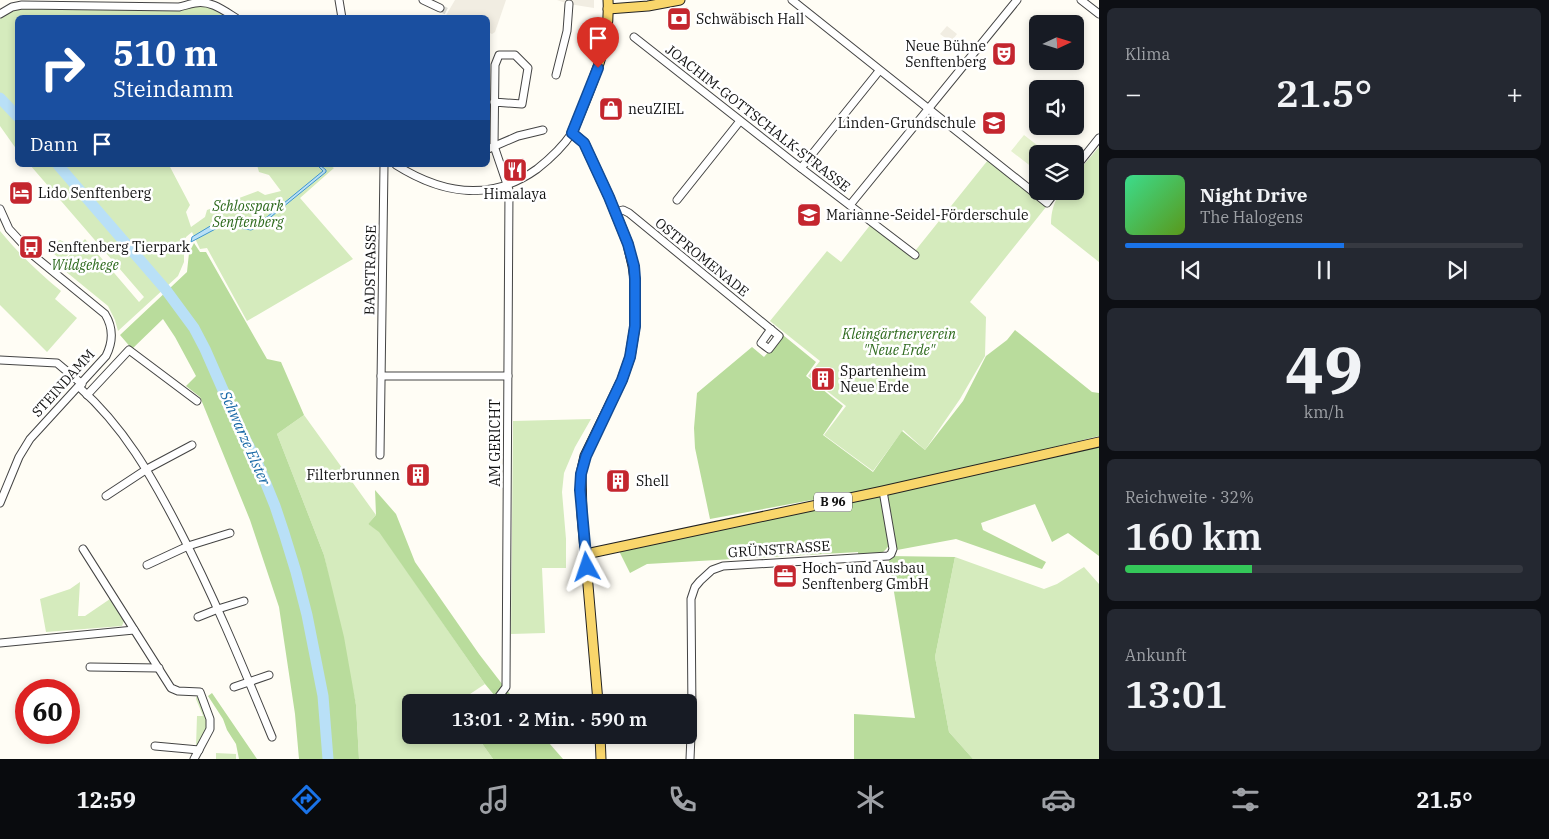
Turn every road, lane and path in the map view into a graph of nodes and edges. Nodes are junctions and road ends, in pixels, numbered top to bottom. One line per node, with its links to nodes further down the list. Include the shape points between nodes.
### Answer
1 (339, 0): 16 (street)
2 (423, 0): 8 (street)
3 (680, 0): 11 (main road, via 648,6)
4 (792, 0): 18 (street)
5 (1017, 0): 21 (street)
6 (1081, 0): 14 (street)
7 (206, 1): 9 (street, via 179,7); 15 (street)
8 (432, 2): 12 (street)
9 (124, 3): 13 (street, via 22,5)
10 (569, 4): 19 (street, via 566,34)
11 (608, 4): 24 (main road, via 602,55)
12 (440, 8)
13 (1, 12)
14 (1099, 14)
15 (231, 15)
16 (342, 15)
17 (634, 37): 22 (street, JOACHIM-GOTTSCHALK-STRASSE)
18 (880, 71): 21 (street); 30 (street)
19 (556, 74)
20 (494, 102): 20 (street, AM GERICHT, via 522,104 528,68 515,55 500,55 494,65); 26 (street, AM GERICHT)
21 (927, 109): 32 (street); 34 (street)
22 (740, 121): 30 (street, JOACHIM-GOTTSCHALK-STRASSE); 33 (street)
23 (543, 130): 26 (street, via 518,136)
24 (572, 133): 31 (street, via 554,156); 36 (main road, via 584,143)
25 (1099, 138): 27 (street)
26 (491, 148): 31 (street, AM GERICHT)
27 (1084, 157)
28 (384, 167): 40 (street, BADSTRASSE)
29 (399, 167): 31 (street, via 448,188 485,190)
30 (801, 168): 34 (street, JOACHIM-GOTTSCHALK-STRASSE)
31 (507, 185): 41 (street, AM GERICHT)
32 (1029, 189)
33 (677, 200)
34 (850, 205): 37 (street, JOACHIM-GOTTSCHALK-STRASSE)
35 (0, 209): 42 (street, STEINDAMM, via 9,229 21,243 108,319 112,337 109,350)
36 (615, 212): 38 (street, OSTPROMENADE, via 623,210 629,213); 55 (main road, via 634,266 635,326 622,380 582,464 580,490)
37 (915, 255)
38 (771, 329)
39 (0, 360): 42 (street, via 57,363)
40 (381, 376): 41 (street); 47 (street, BADSTRASSE)
41 (508, 376): 67 (street, AM GERICHT, via 506,688)
42 (80, 385): 43 (street); 51 (street, STEINDAMM, via 30,439)
43 (87, 395): 44 (street, via 129,350); 48 (street, via 118,427)
44 (197, 401)
45 (1099, 442): 49 (main road, B 96)
46 (192, 445): 48 (street)
47 (380, 455)
48 (147, 469): 50 (street); 53 (street)
49 (882, 491): 55 (main road, B 96); 75 (street, GRÜNSTRASSE, via 892,549 888,556 723,566 712,570 695,587 690,605)
50 (106, 496)
51 (0, 503)
52 (230, 533): 53 (street)
53 (188, 546): 56 (street); 58 (street)
54 (83, 549): 60 (street)
55 (586, 554): 68 (main road)
56 (147, 566)
57 (244, 601): 58 (street)
58 (218, 609): 59 (street); 65 (street)
59 (198, 617)
60 (134, 630): 61 (street); 63 (street)
61 (0, 643)
62 (90, 667): 63 (street)
63 (159, 668): 72 (street, via 171,688 200,692 210,719 210,729)
64 (269, 675): 65 (street)
65 (249, 682): 66 (street); 69 (street)
66 (234, 688)
67 (501, 694)
68 (597, 694)
69 (272, 737)
70 (600, 744): 74 (main road)
71 (155, 746): 72 (street)
72 (199, 750): 73 (street)
73 (194, 759)
74 (601, 759)
75 (690, 759)

